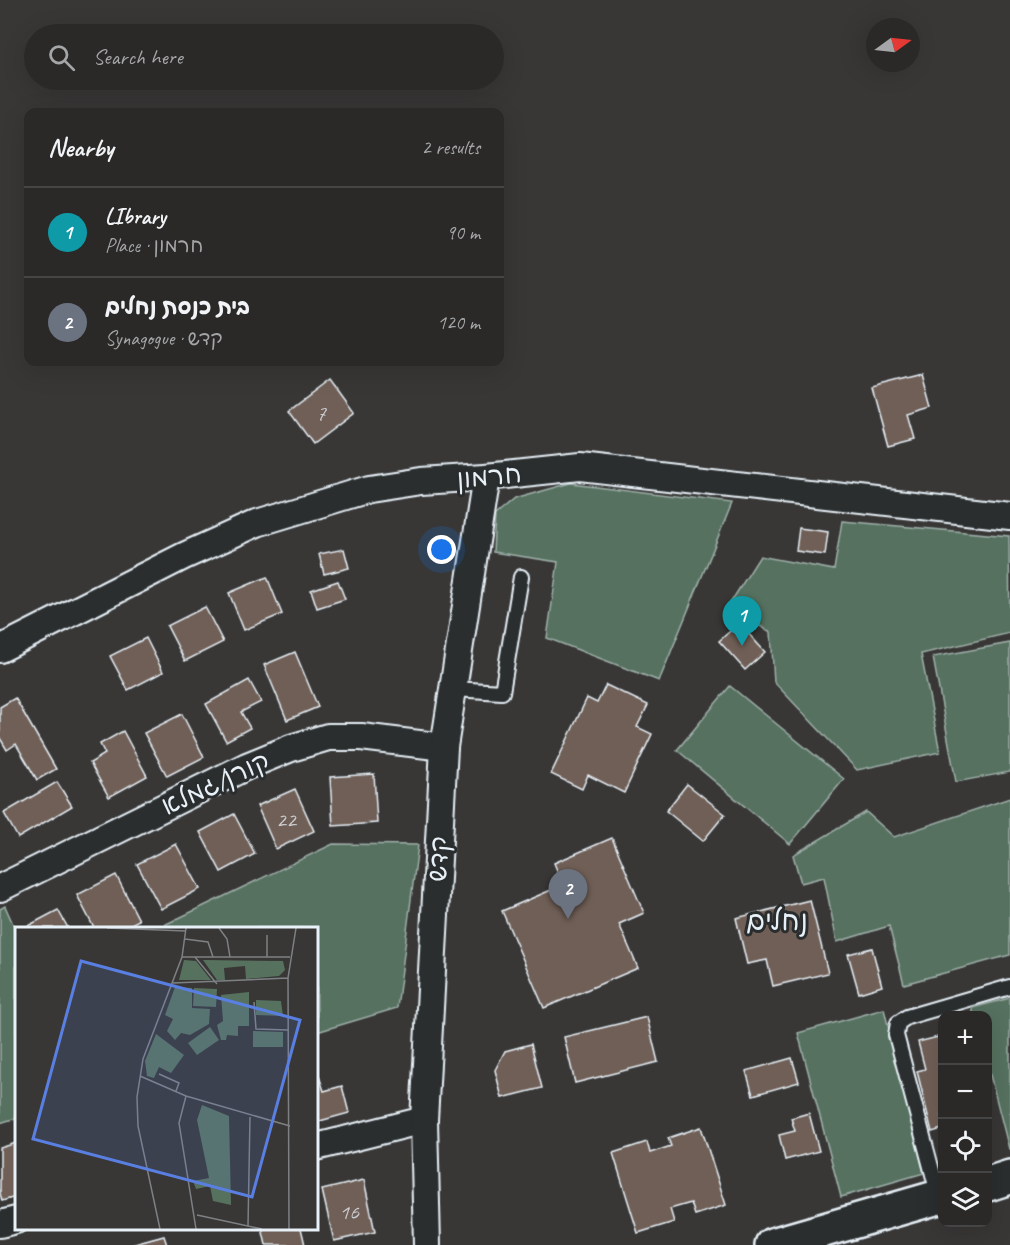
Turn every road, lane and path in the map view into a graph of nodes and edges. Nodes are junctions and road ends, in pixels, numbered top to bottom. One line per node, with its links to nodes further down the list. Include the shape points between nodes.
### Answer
1 (486, 477): 2 (street, חרמון, via 580,467); 4 (street, חרמון, via 369,489 257,523); 5 (street, קדש)
2 (1010, 516)
3 (520, 577): 5 (lane, via 502,692)
4 (0, 649)
5 (454, 689): 6 (street, קדש)
6 (444, 747): 7 (street, קורן/גמלא, via 328,737 291,748); 9 (street, קדש)
7 (0, 888)
8 (1010, 987): 13 (lane, via 898,1023 896,1035)
9 (424, 1120): 10 (street); 17 (street, קדש)
10 (318, 1146)
11 (1010, 1177): 12 (street)
12 (992, 1182)
13 (938, 1186)
14 (938, 1198): 18 (street)
15 (15, 1220): 16 (street)
16 (0, 1224)
17 (427, 1245)
18 (772, 1245)

